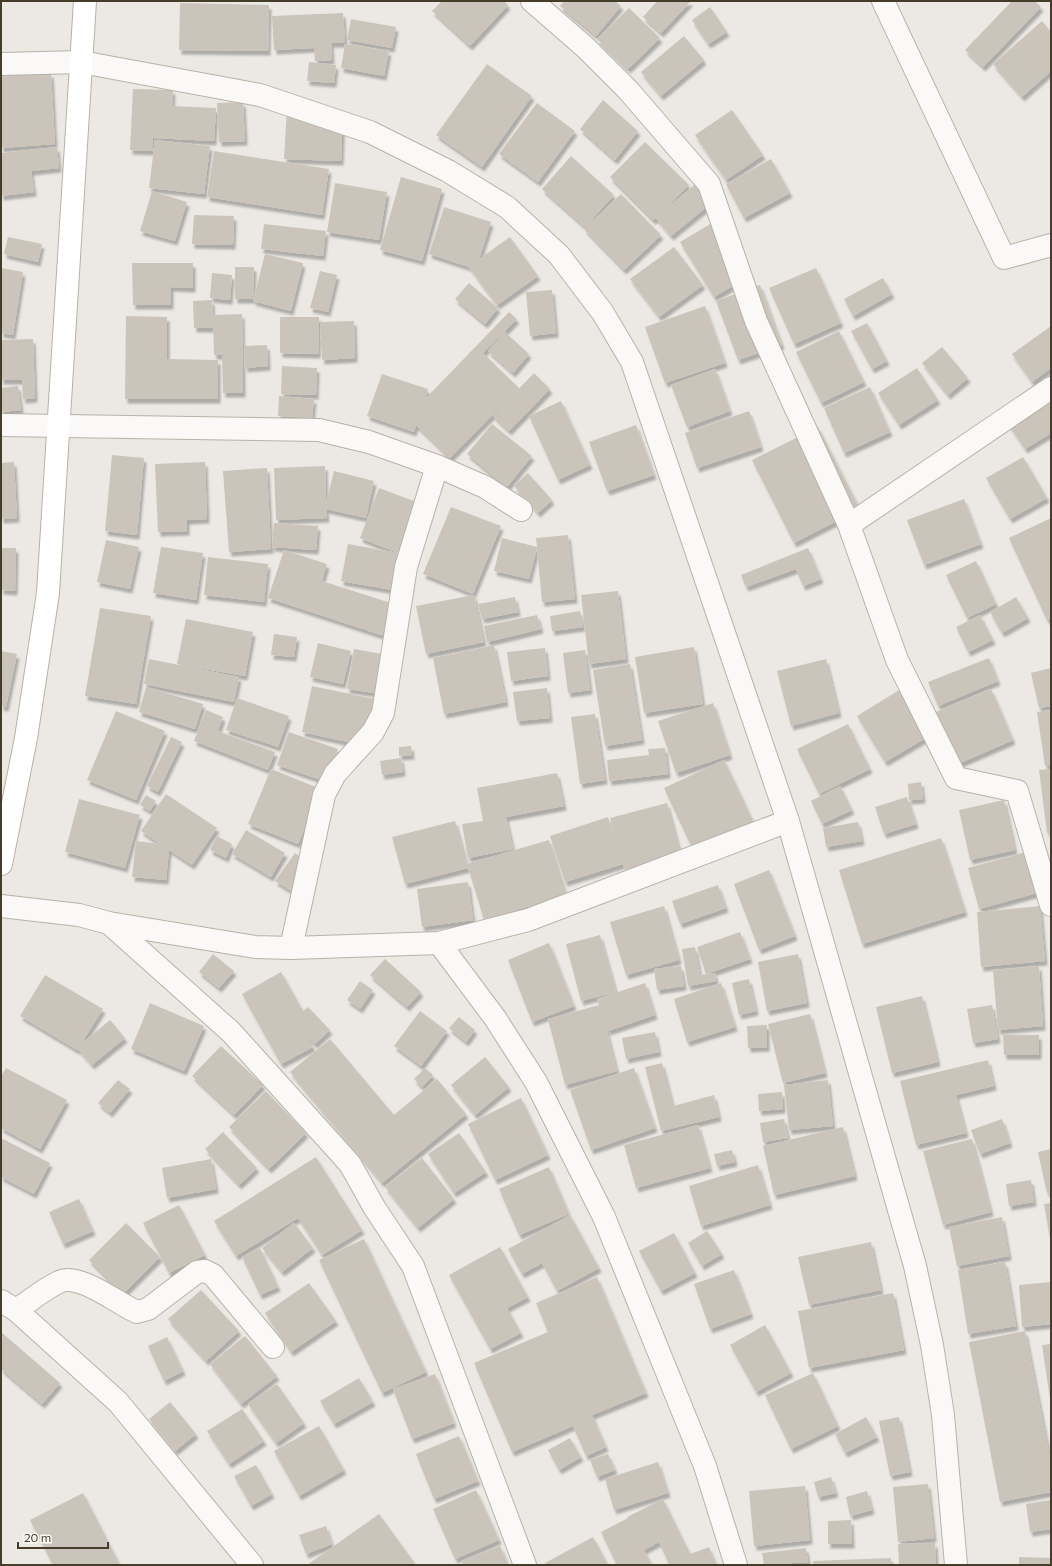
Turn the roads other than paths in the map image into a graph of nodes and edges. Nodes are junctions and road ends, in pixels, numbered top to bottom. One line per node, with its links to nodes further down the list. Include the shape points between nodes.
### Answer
1 (85, 1): 4 (main road)
2 (532, 1): 12 (street, via 586,48 628,90 709,184 756,321)
3 (883, 1): 6 (street, via 1004,258)
4 (81, 62): 5 (street); 9 (main road); 13 (street, via 260,95 370,132 448,171 507,208 559,255 603,313 632,362)
5 (1, 64)
6 (1051, 245)
7 (1051, 388): 12 (street)
8 (1, 425): 9 (street)
9 (59, 425): 10 (street, via 319,430 369,442); 14 (main road, via 48,593 26,738)
10 (437, 466): 11 (street, via 484,487); 19 (street, via 406,567 383,713 373,732 334,774 324,796)
11 (521, 510)
12 (849, 525): 15 (street, via 897,660 956,778 1017,791)
13 (788, 822): 18 (street, via 528,920); 25 (street, via 915,1266 932,1345 943,1415)
14 (1, 864)
15 (1051, 905)
16 (1, 906): 17 (street, via 79,914)
17 (109, 923): 19 (street, via 255,947); 23 (street, via 231,1032 350,1164 374,1207 413,1266)
18 (439, 943): 19 (street); 24 (street, via 495,1018 536,1082 604,1217 704,1466)
19 (291, 948)
20 (8, 1305): 21 (street, via 70,1279 81,1282 137,1312 148,1309 197,1272 206,1271 213,1275); 22 (street, via 118,1402)
21 (273, 1347)
22 (252, 1565)
23 (526, 1565)
24 (736, 1565)
25 (956, 1565)

